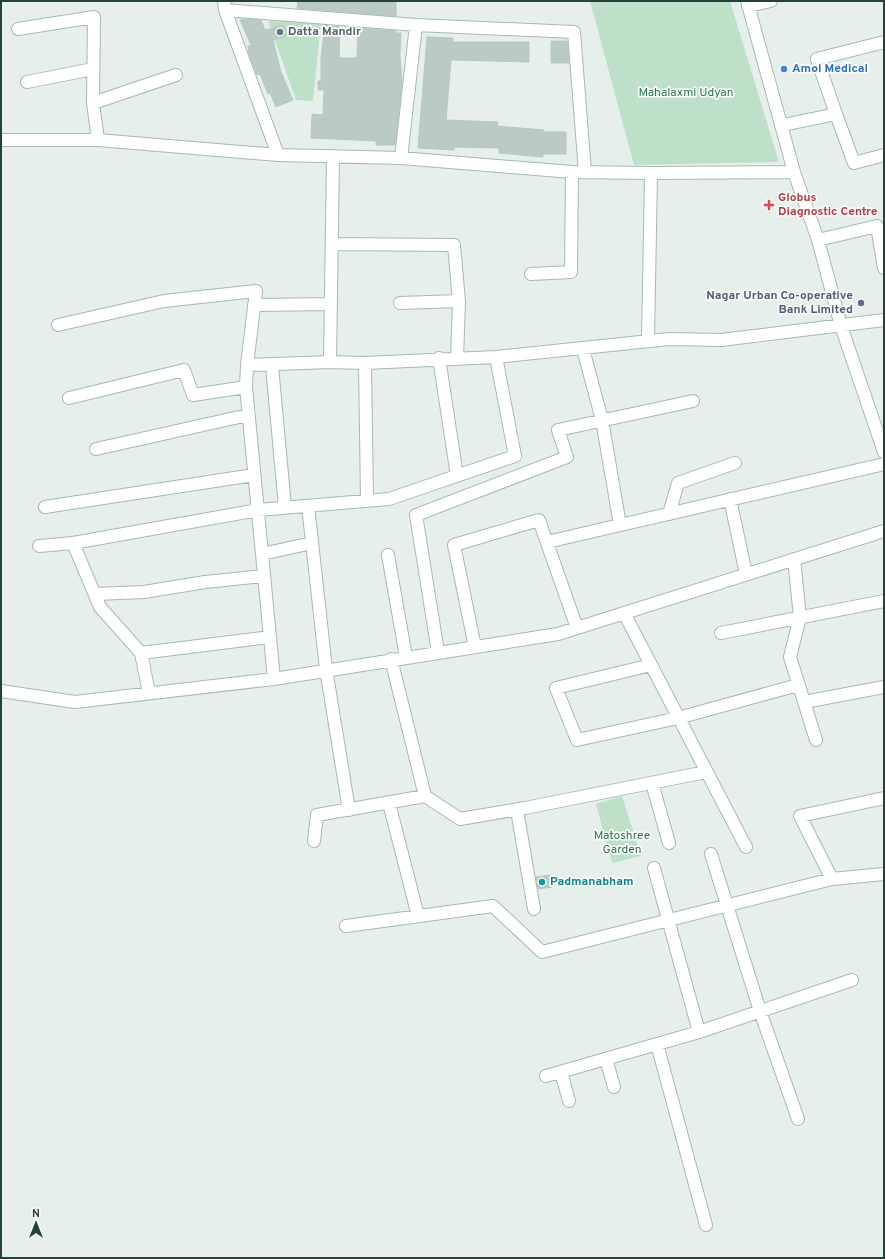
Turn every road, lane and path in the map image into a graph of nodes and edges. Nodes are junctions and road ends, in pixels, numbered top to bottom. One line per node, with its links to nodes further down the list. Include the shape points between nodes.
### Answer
1 (770, 1): 2 (street)
2 (748, 4): 12 (street)
3 (225, 5): 4 (street); 15 (street)
4 (416, 25): 18 (street); 20 (street, via 574,32)
5 (18, 29): 7 (street, via 94,17)
6 (884, 42): 11 (street, via 817,59)
7 (93, 69): 9 (street); 10 (street)
8 (176, 76): 10 (street)
9 (27, 82)
10 (93, 103): 14 (street)
11 (836, 114): 12 (street); 16 (street, via 854,163)
12 (782, 125): 21 (street)
13 (1, 140): 14 (street)
14 (98, 140): 15 (street)
15 (278, 155): 17 (street)
16 (884, 155)
17 (333, 156): 18 (street); 24 (street)
18 (401, 158): 19 (street)
19 (572, 172): 20 (street); 26 (street, via 572,272)
20 (585, 172): 22 (street)
21 (794, 172): 22 (street); 23 (street)
22 (651, 173): 34 (street)
23 (818, 240): 25 (street, via 877,226); 33 (street)
24 (332, 244): 27 (street, via 454,246); 29 (street)
25 (884, 268)
26 (531, 274)
27 (459, 301): 28 (street); 38 (street)
28 (400, 303)
29 (331, 304): 30 (street); 39 (street)
30 (254, 305): 32 (street, via 256,291 164,301); 41 (street)
31 (884, 320): 33 (street)
32 (58, 325)
33 (841, 326): 34 (street, via 721,340); 49 (street)
34 (648, 341): 35 (street)
35 (583, 348): 36 (street); 47 (street)
36 (496, 357): 38 (street); 53 (street, via 515,456)
37 (439, 358): 38 (street); 40 (street); 53 (street)
38 (457, 359)
39 (330, 362): 40 (street); 42 (street)
40 (365, 363): 55 (street)
41 (247, 365): 42 (street); 43 (street)
42 (272, 366): 57 (street)
43 (246, 387): 44 (street, via 192,395 184,370); 46 (street)
44 (69, 398)
45 (693, 401): 47 (street)
46 (248, 415): 48 (street); 52 (street)
47 (602, 420): 61 (street); 80 (street, via 558,430 567,457 416,515)
48 (96, 449)
49 (884, 452)
50 (735, 463): 60 (street, via 678,483)
51 (884, 464): 54 (street)
52 (254, 475): 58 (street); 59 (street)
53 (457, 476): 55 (street, via 389,499)
54 (730, 499): 60 (street); 70 (street)
55 (367, 501): 56 (street)
56 (308, 506): 57 (street); 65 (street)
57 (285, 507): 59 (street)
58 (45, 508)
59 (258, 510): 63 (street); 67 (street)
60 (669, 514): 61 (street)
61 (620, 525): 64 (street)
62 (884, 531): 69 (street)
63 (73, 542): 66 (street); 72 (street)
64 (547, 542): 76 (street); 79 (street, via 539,520 454,545)
65 (312, 543): 67 (street); 85 (street)
66 (39, 546)
67 (262, 554): 71 (street)
68 (388, 555): 82 (street)
69 (794, 559): 70 (street); 75 (street)
70 (746, 574): 74 (street)
71 (264, 576): 72 (street, via 144,592); 78 (street)
72 (95, 594): 81 (street, via 100,607)
73 (884, 601): 75 (street)
74 (624, 613): 76 (street); 84 (street)
75 (800, 617): 77 (street); 87 (street, via 790,657)
76 (578, 628): 79 (street, via 558,634)
77 (721, 633)
78 (270, 638): 81 (street); 86 (street)
79 (475, 646): 80 (street)
80 (438, 652): 82 (street)
81 (141, 653): 90 (street)
82 (406, 657): 83 (street)
83 (391, 659): 85 (street); 96 (street)
84 (651, 665): 92 (street); 92 (street, via 556,688 577,740)
85 (326, 669): 86 (street); 99 (street)
86 (274, 679): 90 (street)
87 (798, 685): 91 (street); 92 (street)
88 (884, 687): 91 (street)
89 (1, 691): 90 (street, via 75,702)
90 (149, 693)
91 (804, 702): 93 (street)
92 (678, 718): 94 (street)
93 (816, 740)
94 (706, 772): 95 (street); 103 (street)
95 (652, 783): 100 (street); 102 (street)
96 (425, 796): 98 (street); 100 (street, via 460,819)
97 (884, 798): 107 (street, via 800,816)
98 (389, 802): 99 (street); 110 (street)
99 (349, 810): 101 (street, via 317,815)
100 (517, 810): 109 (street)
101 (314, 841)
102 (669, 843)
103 (746, 847)
104 (711, 854): 108 (street)
105 (654, 868): 111 (street)
106 (884, 874): 107 (street)
107 (832, 879): 108 (street)
108 (727, 906): 111 (street); 114 (street)
109 (534, 909)
110 (418, 916): 111 (street, via 494,906 542,952); 112 (street)
111 (669, 920): 115 (street)
112 (346, 926)
113 (852, 980): 114 (street)
114 (760, 1011): 115 (street); 122 (street)
115 (699, 1032): 116 (street)
116 (657, 1044): 117 (street); 123 (street)
117 (606, 1059): 118 (street); 120 (street)
118 (561, 1072): 119 (street); 121 (street)
119 (546, 1076)
120 (614, 1087)
121 (569, 1101)
122 (798, 1119)
123 (706, 1225)

